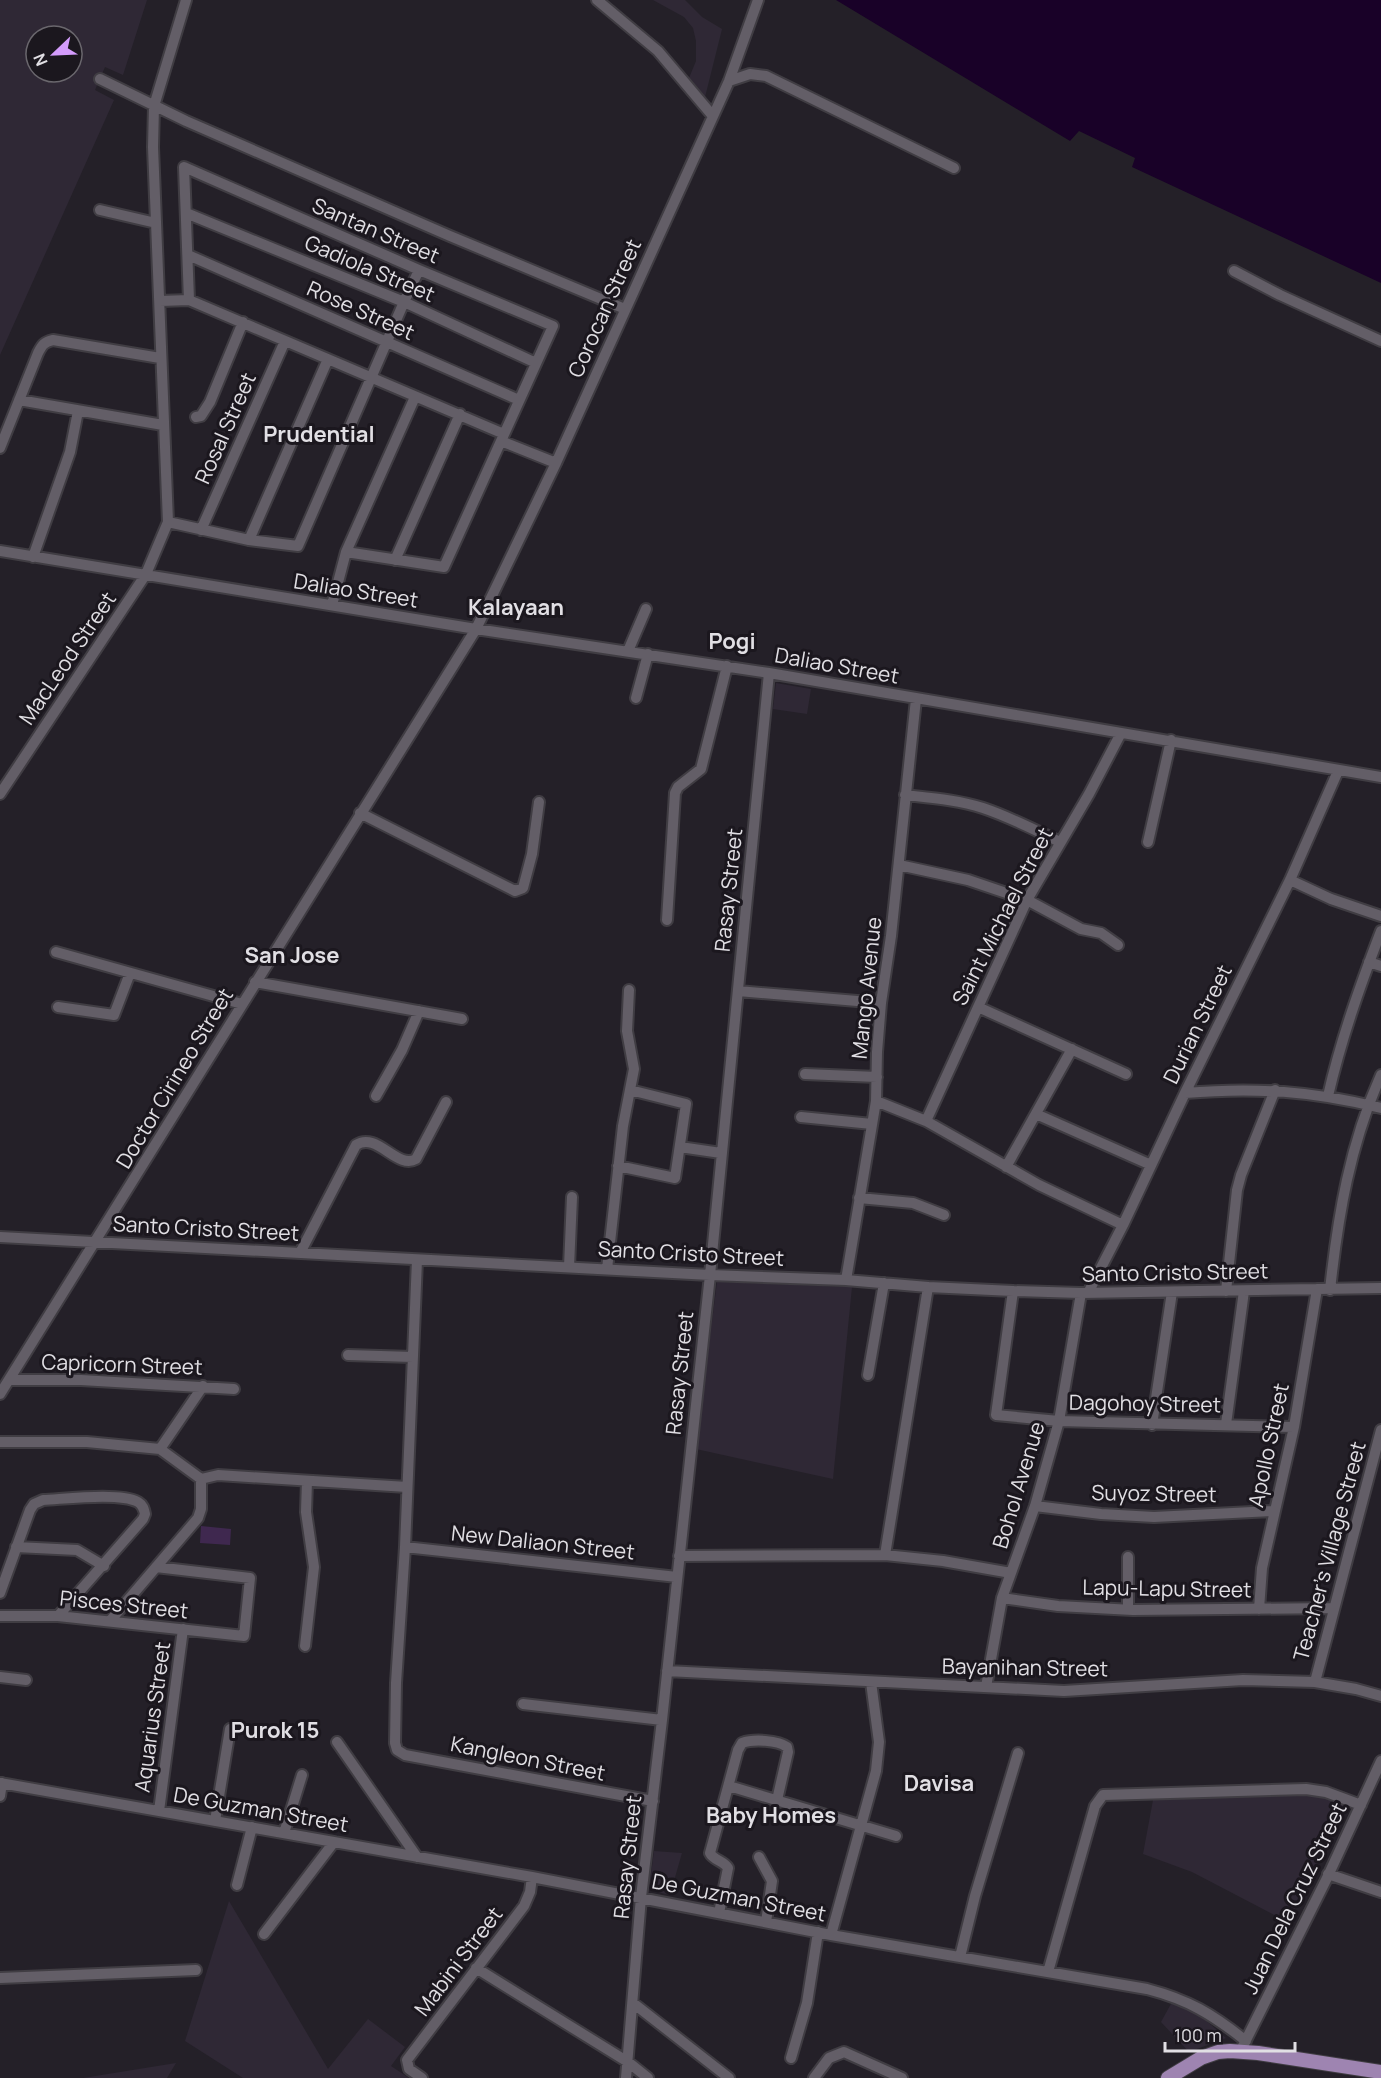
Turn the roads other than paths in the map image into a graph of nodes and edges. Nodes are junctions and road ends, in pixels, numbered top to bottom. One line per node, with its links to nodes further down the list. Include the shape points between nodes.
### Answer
1 (186, 0): 6 (street)
2 (597, 0): 7 (street, via 658,51)
3 (758, 0): 5 (street, Corocan Street)
4 (100, 79): 6 (street)
5 (729, 81): 7 (street, Corocan Street); 8 (street, via 750,74 766,76)
6 (154, 106): 11 (street); 18 (street)
7 (712, 115): 18 (street, Corocan Street)
8 (954, 168)
9 (100, 210): 11 (street)
10 (186, 213): 12 (street); 13 (street, Santan Street, via 184,167); 17 (street, Gadiola Street)
11 (156, 223): 16 (street)
12 (188, 255): 15 (street); 22 (street, Rose Street)
13 (419, 270): 17 (street); 25 (street, Santan Street, via 553,326)
14 (1234, 271): 21 (street)
15 (189, 300): 16 (street); 19 (street)
16 (159, 301): 23 (street)
17 (404, 302): 22 (street); 25 (street, Gadiola Street)
18 (625, 309): 36 (street, Corocan Street)
19 (243, 322): 20 (street); 32 (street, via 210,402)
20 (285, 341): 24 (street); 38 (street, Rosal Street)
21 (1381, 341)
22 (386, 342): 26 (street); 29 (street, Rose Street)
23 (160, 358): 28 (street, via 46,342); 33 (street)
24 (328, 359): 26 (street); 39 (street)
25 (536, 363): 29 (street)
26 (372, 378): 27 (street); 39 (street, via 298,546)
27 (415, 397): 31 (street); 41 (street)
28 (19, 400): 30 (street); 35 (street)
29 (519, 400): 34 (street)
30 (78, 411): 33 (street); 42 (street, via 70,452)
31 (460, 414): 34 (street); 43 (street)
32 (196, 417)
33 (163, 425): 37 (street)
34 (503, 437): 36 (street); 43 (street, via 444,567)
35 (0, 448)
36 (556, 463): 47 (street, Corocan Street)
37 (168, 522): 38 (street); 44 (street, MacLeod Street)
38 (201, 531): 39 (street)
39 (249, 540)
40 (0, 551): 42 (street, Daliao Street)
41 (346, 552): 43 (street); 45 (street)
42 (33, 557): 44 (street, Daliao Street)
43 (395, 560)
44 (146, 574): 45 (street, Daliao Street); 58 (street, MacLeod Street)
45 (332, 605): 47 (street, Daliao Street)
46 (646, 609): 48 (street)
47 (476, 629): 48 (street, Daliao Street); 61 (street, Doctor Cirineo Street)
48 (628, 651): 49 (street, Daliao Street)
49 (648, 654): 50 (street, Daliao Street); 52 (street)
50 (727, 666): 51 (street, Daliao Street); 68 (street, via 701,769 675,793)
51 (769, 673): 53 (street, Daliao Street); 77 (street, Rasay Street)
52 (636, 698)
53 (916, 699): 54 (street, Daliao Street); 59 (street, Mango Avenue)
54 (1120, 733): 55 (street, Daliao Street); 62 (street, Saint Michael Street)
55 (1171, 740): 56 (street, Daliao Street); 63 (street)
56 (1338, 771): 57 (street, Daliao Street); 65 (street, Durian Street)
57 (1381, 777)
58 (0, 794)
59 (905, 795): 62 (street, via 981,808); 64 (street, Mango Avenue)
60 (539, 802): 61 (street, via 523,888 515,891)
61 (360, 813): 75 (street, Doctor Cirineo Street)
62 (1060, 842): 66 (street, Saint Michael Street)
63 (1148, 842)
64 (899, 865): 66 (street, via 968,880); 78 (street, Mango Avenue)
65 (1290, 880): 67 (street); 91 (street, Durian Street)
66 (1027, 900): 70 (street, via 1081,929 1101,933); 81 (street, Saint Michael Street)
67 (1381, 916)
68 (667, 920)
69 (1381, 931): 72 (street)
70 (1118, 945)
71 (57, 952): 74 (street)
72 (1369, 962): 73 (street); 93 (street, via 1336,1057)
73 (1381, 966)
74 (130, 973): 79 (street); 80 (street, via 114,1015)
75 (255, 982): 79 (street, Doctor Cirineo Street); 82 (street)
76 (629, 990): 89 (street, via 627,1031 634,1069)
77 (738, 992): 78 (street); 103 (street, Rasay Street)
78 (881, 1003): 88 (street, Mango Avenue)
79 (242, 1004): 112 (street, Doctor Cirineo Street)
80 (58, 1007)
81 (978, 1007): 84 (street); 100 (street, Saint Michael Street)
82 (420, 1011): 83 (street); 92 (street)
83 (462, 1019)
84 (1072, 1049): 86 (street); 98 (street)
85 (805, 1074): 88 (street)
86 (1126, 1074)
87 (1381, 1075): 96 (street)
88 (877, 1077): 94 (street, Mango Avenue)
89 (630, 1090): 102 (street, via 686,1104); 105 (street)
90 (1275, 1090): 91 (street); 93 (street); 125 (street, via 1239,1183)
91 (1185, 1093): 104 (street, Durian Street)
92 (376, 1096)
93 (1328, 1096): 96 (street)
94 (876, 1101): 100 (street); 101 (street, Mango Avenue)
95 (446, 1102): 113 (street, via 414,1161 372,1143 356,1145)
96 (1368, 1105): 97 (street); 123 (street, via 1342,1195)
97 (1381, 1108)
98 (1036, 1114): 104 (street); 106 (street)
99 (801, 1117): 101 (street)
100 (926, 1121): 106 (street)
101 (872, 1124): 108 (street, Mango Avenue)
102 (680, 1147): 103 (street); 105 (street, via 675,1178)
103 (721, 1154): 117 (street, Rasay Street)
104 (1151, 1165): 110 (street, Durian Street)
105 (618, 1166): 116 (street)
106 (1006, 1167): 110 (street)
107 (572, 1197): 115 (street)
108 (859, 1198): 109 (street, via 912,1203); 118 (street, Mango Avenue)
109 (944, 1215)
110 (1123, 1225): 128 (street, Durian Street)
111 (0, 1237): 112 (street, Santo Cristo Street)
112 (96, 1242): 113 (street, Santo Cristo Street); 132 (street, Doctor Cirineo Street)
113 (300, 1253): 114 (street, Santo Cristo Street)
114 (417, 1260): 115 (street, Santo Cristo Street); 130 (street)
115 (568, 1267): 116 (street, Santo Cristo Street)
116 (608, 1269): 117 (street, Santo Cristo Street)
117 (710, 1275): 118 (street, Santo Cristo Street); 151 (street, Rasay Street)
118 (846, 1280): 119 (street, Santo Cristo Street)
119 (884, 1283): 120 (street, Santo Cristo Street); 131 (street)
120 (928, 1287): 124 (street, Santo Cristo Street); 150 (street)
121 (1381, 1288): 123 (street, Santo Cristo Street)
122 (1317, 1289): 123 (street, Santo Cristo Street); 126 (street, Santo Cristo Street); 139 (street, Apollo Street)
123 (1330, 1290)
124 (1013, 1291): 128 (street, Santo Cristo Street); 136 (street, Dagohoy Street, via 996,1415)
125 (1226, 1291): 126 (street, Santo Cristo Street); 127 (street, Santo Cristo Street)
126 (1244, 1291): 137 (street)
127 (1172, 1292): 128 (street, Santo Cristo Street); 138 (street)
128 (1085, 1293): 136 (street, Bohol Avenue)
129 (348, 1355): 130 (street)
130 (413, 1357): 145 (street)
131 (868, 1376)
132 (9, 1380): 133 (street, Capricorn Street); 135 (street, Doctor Cirineo Street)
133 (203, 1386): 134 (street, Capricorn Street); 142 (street)
134 (234, 1389)
135 (0, 1394)
136 (1059, 1421): 138 (street, Dagohoy Street); 146 (street, Bohol Avenue)
137 (1226, 1424): 138 (street, Dagohoy Street); 139 (street, Dagohoy Street)
138 (1152, 1425)
139 (1294, 1427): 147 (street, Apollo Street)
140 (1381, 1430): 160 (street, Teacher's Village Street)
141 (0, 1442): 142 (street, via 87,1442)
142 (160, 1449): 143 (street)
143 (201, 1479): 144 (street, via 219,1475); 154 (street, via 200,1514)
144 (307, 1481): 145 (street); 166 (street, via 306,1512 314,1567)
145 (407, 1487): 149 (street)
146 (1035, 1506): 147 (street, Suyoz Street, via 1154,1517); 155 (street, Bohol Avenue)
147 (1274, 1511): 159 (street, Apollo Street, via 1262,1568)
148 (16, 1547): 153 (street, via 76,1550); 153 (street, via 30,1510 43,1500 110,1498 141,1504 143,1519); 157 (street)
149 (405, 1547): 156 (street, New Daliaon Street); 185 (street, Kangleon Street, via 396,1683 397,1750 405,1755)
150 (885, 1555): 151 (street); 155 (street)
151 (679, 1556): 156 (street, Rasay Street)
152 (1128, 1557): 161 (street)
153 (104, 1566): 163 (street)
154 (156, 1567): 164 (street); 165 (street, Pisces Street, via 250,1578 244,1636)
155 (1011, 1573): 158 (street, Bohol Avenue)
156 (677, 1577): 167 (street, Rasay Street)
157 (0, 1593)
158 (1002, 1598): 161 (street, Lapu-Lapu Street); 172 (street, Bohol Avenue)
159 (1259, 1608): 160 (street, Lapu-Lapu Street); 161 (street, Lapu-Lapu Street)
160 (1333, 1608): 171 (street, Teacher's Village Street)
161 (1128, 1610)
162 (0, 1616): 163 (street, Pisces Street)
163 (58, 1616): 164 (street, Pisces Street)
164 (110, 1622): 165 (street, Pisces Street)
165 (183, 1629): 187 (street, Aquarius Street)
166 (305, 1646)
167 (667, 1671): 170 (street, Bayanihan Street); 175 (street, Rasay Street)
168 (0, 1677): 169 (street)
169 (26, 1680)
170 (871, 1682): 172 (street, Bayanihan Street); 189 (street, via 879,1742 876,1770)
171 (1315, 1682): 172 (street, Bayanihan Street, via 1243,1680 1064,1691); 173 (street, Bayanihan Street)
172 (986, 1687)
173 (1381, 1696)
174 (524, 1704): 175 (street)
175 (662, 1720): 185 (street, Rasay Street)
176 (230, 1729): 188 (street)
177 (336, 1742): 194 (street)
178 (1018, 1753): 206 (street)
179 (1381, 1761): 186 (street, Juan Dela Cruz Street)
180 (302, 1775): 191 (street)
181 (1, 1783): 183 (street); 187 (street, De Guzman Street)
182 (729, 1785): 184 (street); 184 (street, via 742,1743 782,1743 788,1752); 201 (street, via 710,1853 728,1868)
183 (0, 1796)
184 (777, 1800): 189 (street)
185 (653, 1801): 200 (street, Rasay Street)
186 (1361, 1805): 196 (street, Juan Dela Cruz Street); 209 (street, via 1306,1789 1101,1797 1095,1806)
187 (159, 1811): 188 (street, De Guzman Street)
188 (215, 1821): 190 (street, De Guzman Street)
189 (860, 1826): 192 (street); 205 (street)
190 (252, 1827): 191 (street, De Guzman Street); 198 (street)
191 (284, 1833): 193 (street, De Guzman Street)
192 (896, 1836)
193 (334, 1842): 194 (street, De Guzman Street); 204 (street)
194 (417, 1857): 197 (street, De Guzman Street)
195 (759, 1857): 202 (street, via 772,1881)
196 (1328, 1874): 199 (street); 212 (street, Juan Dela Cruz Street)
197 (532, 1877): 200 (street, De Guzman Street); 207 (street, Mabini Street, via 524,1906)
198 (237, 1885)
199 (1381, 1892)
200 (641, 1897): 201 (street, De Guzman Street); 211 (street, Rasay Street)
201 (719, 1913): 202 (street, De Guzman Street)
202 (765, 1922): 203 (street, De Guzman Street)
203 (818, 1932): 205 (street, De Guzman Street); 213 (street, via 807,2003)
204 (264, 1934)
205 (831, 1935): 206 (street, De Guzman Street)
206 (960, 1957): 209 (street, De Guzman Street)
207 (476, 1968): 214 (street); 216 (street, Mabini Street, via 408,2058 409,2069)
208 (196, 1970): 210 (street)
209 (1048, 1972): 212 (street, De Guzman Street, via 1174,1996 1202,2009)
210 (0, 1978)
211 (633, 2003): 214 (street, Rasay Street); 219 (street)
212 (1243, 2046): 215 (main road); 222 (main road, via 1190,2063)
213 (791, 2058)
214 (628, 2062): 217 (street, Rasay Street); 218 (street)
215 (1381, 2072)
216 (422, 2078)
217 (626, 2078)
218 (648, 2078)
219 (729, 2078)
220 (814, 2078): 221 (street, via 829,2058 844,2052)
221 (902, 2078)
222 (1168, 2078)

